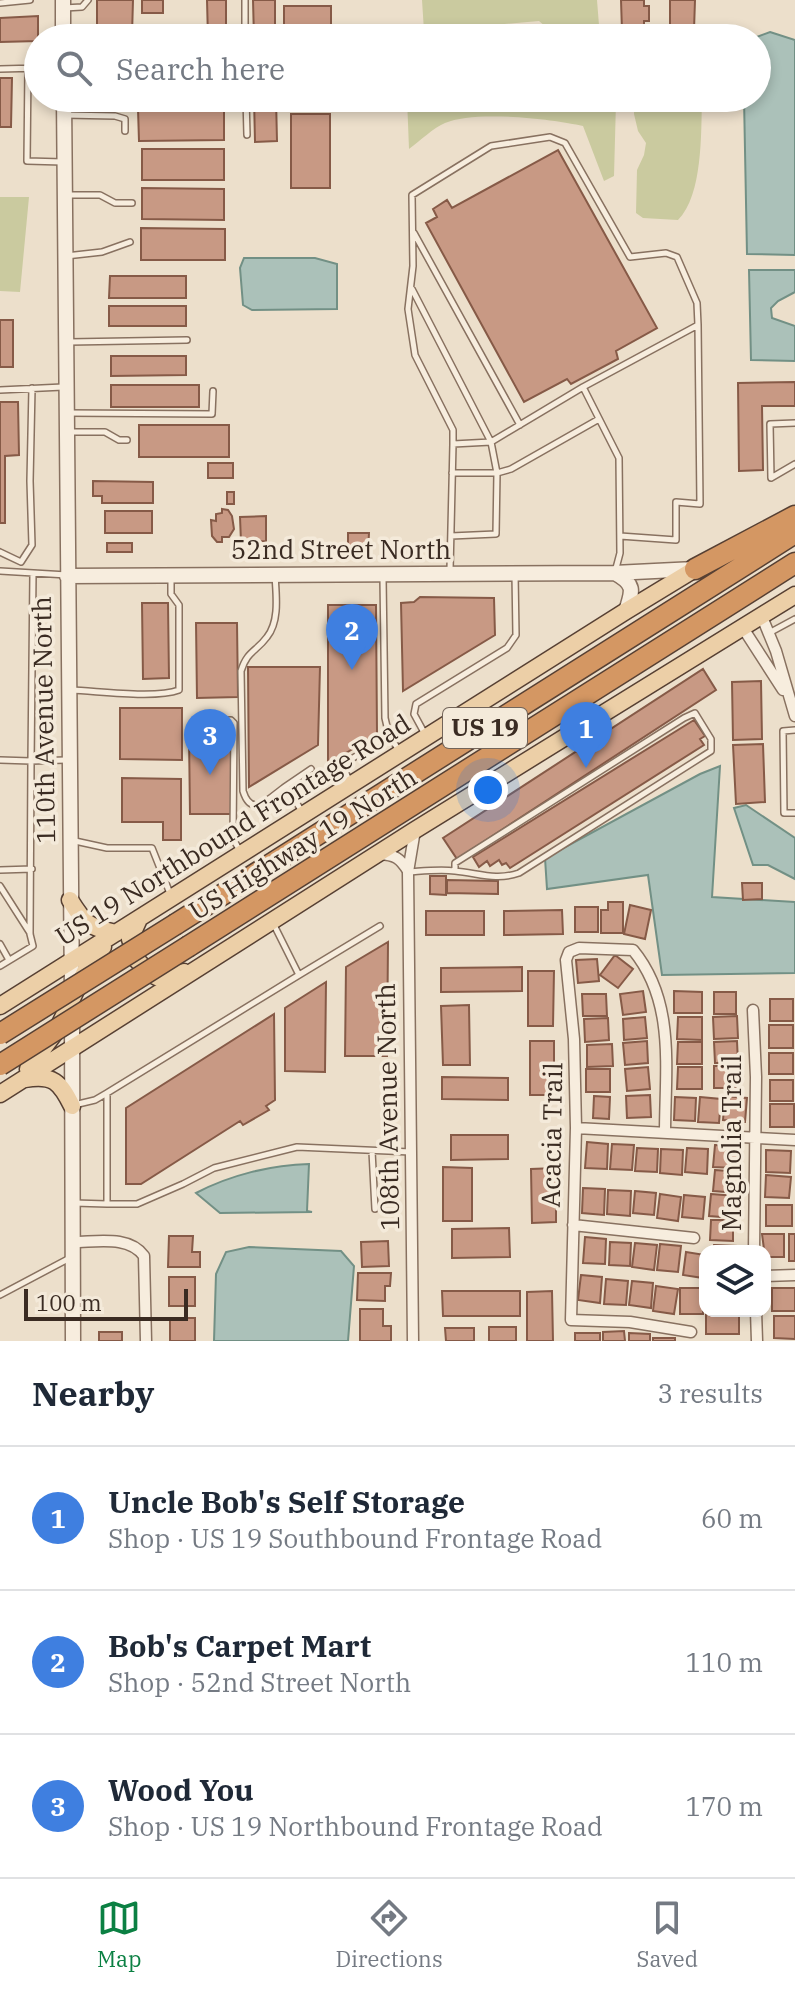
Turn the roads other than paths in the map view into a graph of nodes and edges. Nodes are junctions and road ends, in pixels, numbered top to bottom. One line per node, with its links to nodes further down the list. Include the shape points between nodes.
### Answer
1 (30, 0): 4 (lane)
2 (88, 0): 5 (lane, via 82,7)
3 (245, 0): 6 (lane)
4 (0, 3)
5 (63, 4)
6 (245, 24)
7 (24, 68): 8 (lane)
8 (0, 69)
9 (28, 112): 14 (lane, via 27,161)
10 (246, 112): 13 (lane)
11 (64, 115): 12 (lane, via 115,116 125,119); 14 (street, 110th Avenue North)
12 (125, 131)
13 (247, 135)
14 (64, 162): 15 (street, 110th Avenue North)
15 (65, 195): 16 (lane, via 100,195 115,203); 19 (street, 110th Avenue North)
16 (132, 203)
17 (412, 231): 20 (lane); 21 (lane, via 412,195 491,146 550,137 565,143 630,257 677,257 697,303); 32 (lane)
18 (130, 242): 19 (lane)
19 (65, 256): 23 (street, 110th Avenue North)
20 (410, 287): 35 (lane); 36 (lane, via 415,355 453,430)
21 (698, 325): 25 (lane); 43 (lane, via 700,504 676,502 676,540)
22 (187, 340): 23 (lane)
23 (65, 342): 24 (street, 110th Avenue North)
24 (66, 386): 26 (lane); 29 (street, 110th Avenue North)
25 (583, 387): 30 (lane); 32 (lane)
26 (32, 388): 27 (lane); 44 (lane, via 32,545 21,562)
27 (0, 390)
28 (213, 391): 29 (lane, via 212,414)
29 (66, 413): 33 (street, 110th Avenue North)
30 (599, 419): 39 (lane); 43 (lane, via 619,458)
31 (795, 423): 37 (lane, via 770,424 771,478)
32 (520, 425): 35 (lane)
33 (66, 432): 34 (lane, via 105,432); 55 (street, 110th Avenue North)
34 (127, 440)
35 (491, 442): 36 (lane); 39 (lane)
36 (453, 444): 38 (lane)
37 (795, 464)
38 (452, 473): 39 (lane); 42 (lane)
39 (497, 473): 42 (lane, via 496,534)
40 (795, 516): 46 (highway)
41 (795, 533): 107 (highway, US Highway 19 North / US 19, bridge)
42 (451, 536): 52 (lane)
43 (620, 536): 50 (lane)
44 (0, 552)
45 (795, 563): 61 (highway, US Highway 19 North / US 19)
46 (695, 569): 50 (street, 52nd Street North); 58 (main road, US 19 Northbound Frontage Road)
47 (0, 571): 48 (lane)
48 (33, 573): 55 (lane); 75 (lane)
49 (515, 573): 50 (street, 52nd Street North); 52 (street, 52nd Street North); 71 (lane, via 516,635 507,648 416,704 414,714)
50 (614, 573): 58 (street, via 631,586)
51 (383, 574): 52 (street, 52nd Street North); 54 (street, 52nd Street North); 70 (lane)
52 (450, 574)
53 (171, 575): 54 (street, 52nd Street North); 55 (street, 52nd Street North); 65 (lane, via 171,594 179,605 179,690)
54 (275, 575): 78 (lane, via 273,626 241,671 243,791 246,802 257,806)
55 (67, 576): 65 (street, 110th Avenue North)
56 (795, 576): 61 (highway)
57 (795, 595): 59 (main road)
58 (626, 611): 71 (main road, US 19 Northbound Frontage Road)
59 (762, 617): 62 (main road); 63 (street)
60 (795, 619): 63 (lane)
61 (702, 622): 110 (highway, US Highway 19 North / US 19, bridge)
62 (743, 628): 66 (street); 81 (main road)
63 (769, 633): 64 (street)
64 (790, 681): 66 (street)
65 (68, 689): 74 (street, 110th Avenue North)
66 (791, 702): 67 (street)
67 (795, 716)
68 (200, 721): 83 (lane, via 234,723 233,839)
69 (795, 730): 79 (lane, via 783,731 784,813)
70 (389, 735): 72 (lane); 77 (lane, via 342,765)
71 (426, 737): 72 (main road, US 19 Northbound Frontage Road)
72 (401, 753): 77 (main road, US 19 Northbound Frontage Road)
73 (0, 760): 75 (lane)
74 (69, 760): 75 (lane); 82 (street, 110th Avenue North)
75 (31, 761): 85 (lane)
76 (311, 769): 78 (lane)
77 (351, 785): 80 (main road, US 19 Northbound Frontage Road)
78 (286, 786): 80 (lane)
79 (795, 813)
80 (304, 815): 83 (main road, US 19 Northbound Frontage Road)
81 (415, 830): 84 (main road); 88 (street, 108th Avenue North)
82 (70, 840): 90 (lane, via 107,848 152,848); 91 (street, 110th Avenue North)
83 (242, 853): 90 (main road, US 19 Northbound Frontage Road)
84 (378, 854): 88 (street, via 401,859); 93 (main road)
85 (32, 869): 86 (lane); 96 (lane)
86 (0, 870)
87 (455, 871): 87 (lane, via 479,877 519,873 711,751 711,739 695,713 684,718 455,863); 88 (lane)
88 (408, 872): 120 (street, 108th Avenue North)
89 (0, 886): 96 (lane)
90 (172, 898): 92 (main road, US 19 Northbound Frontage Road)
91 (70, 900): 95 (main road, via 84,923); 98 (street, 110th Avenue North)
92 (139, 919): 95 (main road, US 19 Northbound Frontage Road); 101 (main road, via 130,939 136,959 149,973 171,976)
93 (272, 921): 101 (main road); 102 (lane)
94 (380, 926): 102 (lane)
95 (116, 933): 98 (main road, US 19 Northbound Frontage Road); 103 (main road, via 90,961)
96 (30, 934): 99 (lane, via 33,946)
97 (0, 944): 99 (lane)
98 (71, 959): 103 (street, 110th Avenue North); 105 (main road, US 19 Northbound Frontage Road)
99 (9, 960): 100 (lane)
100 (0, 966)
101 (199, 967): 104 (main road)
102 (299, 975): 113 (lane)
103 (72, 1003): 104 (main road); 105 (main road); 108 (street, 110th Avenue North); 111 (main road)
104 (141, 1004): 108 (main road)
105 (0, 1006)
106 (753, 1010): 117 (street, Magnolia Trail)
107 (0, 1034)
108 (73, 1046): 111 (main road); 114 (street, 110th Avenue North)
109 (0, 1048): 112 (main road, via 5,1077)
110 (0, 1065)
111 (19, 1080): 112 (main road); 114 (main road, via 51,1079)
112 (0, 1093)
113 (107, 1093): 114 (lane); 122 (lane)
114 (72, 1106): 121 (street, 110th Avenue North)
115 (576, 1128): 116 (street); 116 (street, Acacia Trail, via 566,960 579,948 633,950 653,981 664,1014); 124 (street, Acacia Trail)
116 (665, 1133): 117 (street)
117 (754, 1139): 118 (street); 126 (street, Magnolia Trail)
118 (795, 1140)
119 (372, 1151): 120 (lane); 122 (lane, via 297,1147 214,1168 137,1204); 123 (lane)
120 (411, 1152): 136 (street, 108th Avenue North)
121 (73, 1203): 122 (lane); 127 (street, 110th Avenue North)
122 (107, 1204)
123 (375, 1209)
124 (573, 1225): 125 (street); 133 (street, Acacia Trail, via 571,1320)
125 (694, 1238)
126 (754, 1245)
127 (73, 1249): 131 (lane); 134 (street, 110th Avenue North); 135 (street, via 129,1243 138,1247 144,1256)
128 (795, 1275): 129 (street)
129 (771, 1276)
130 (0, 1285): 131 (lane)
131 (2, 1294)
132 (756, 1317): 137 (street)
133 (691, 1332)
134 (73, 1341)
135 (146, 1341)
136 (413, 1341)
137 (757, 1341)

